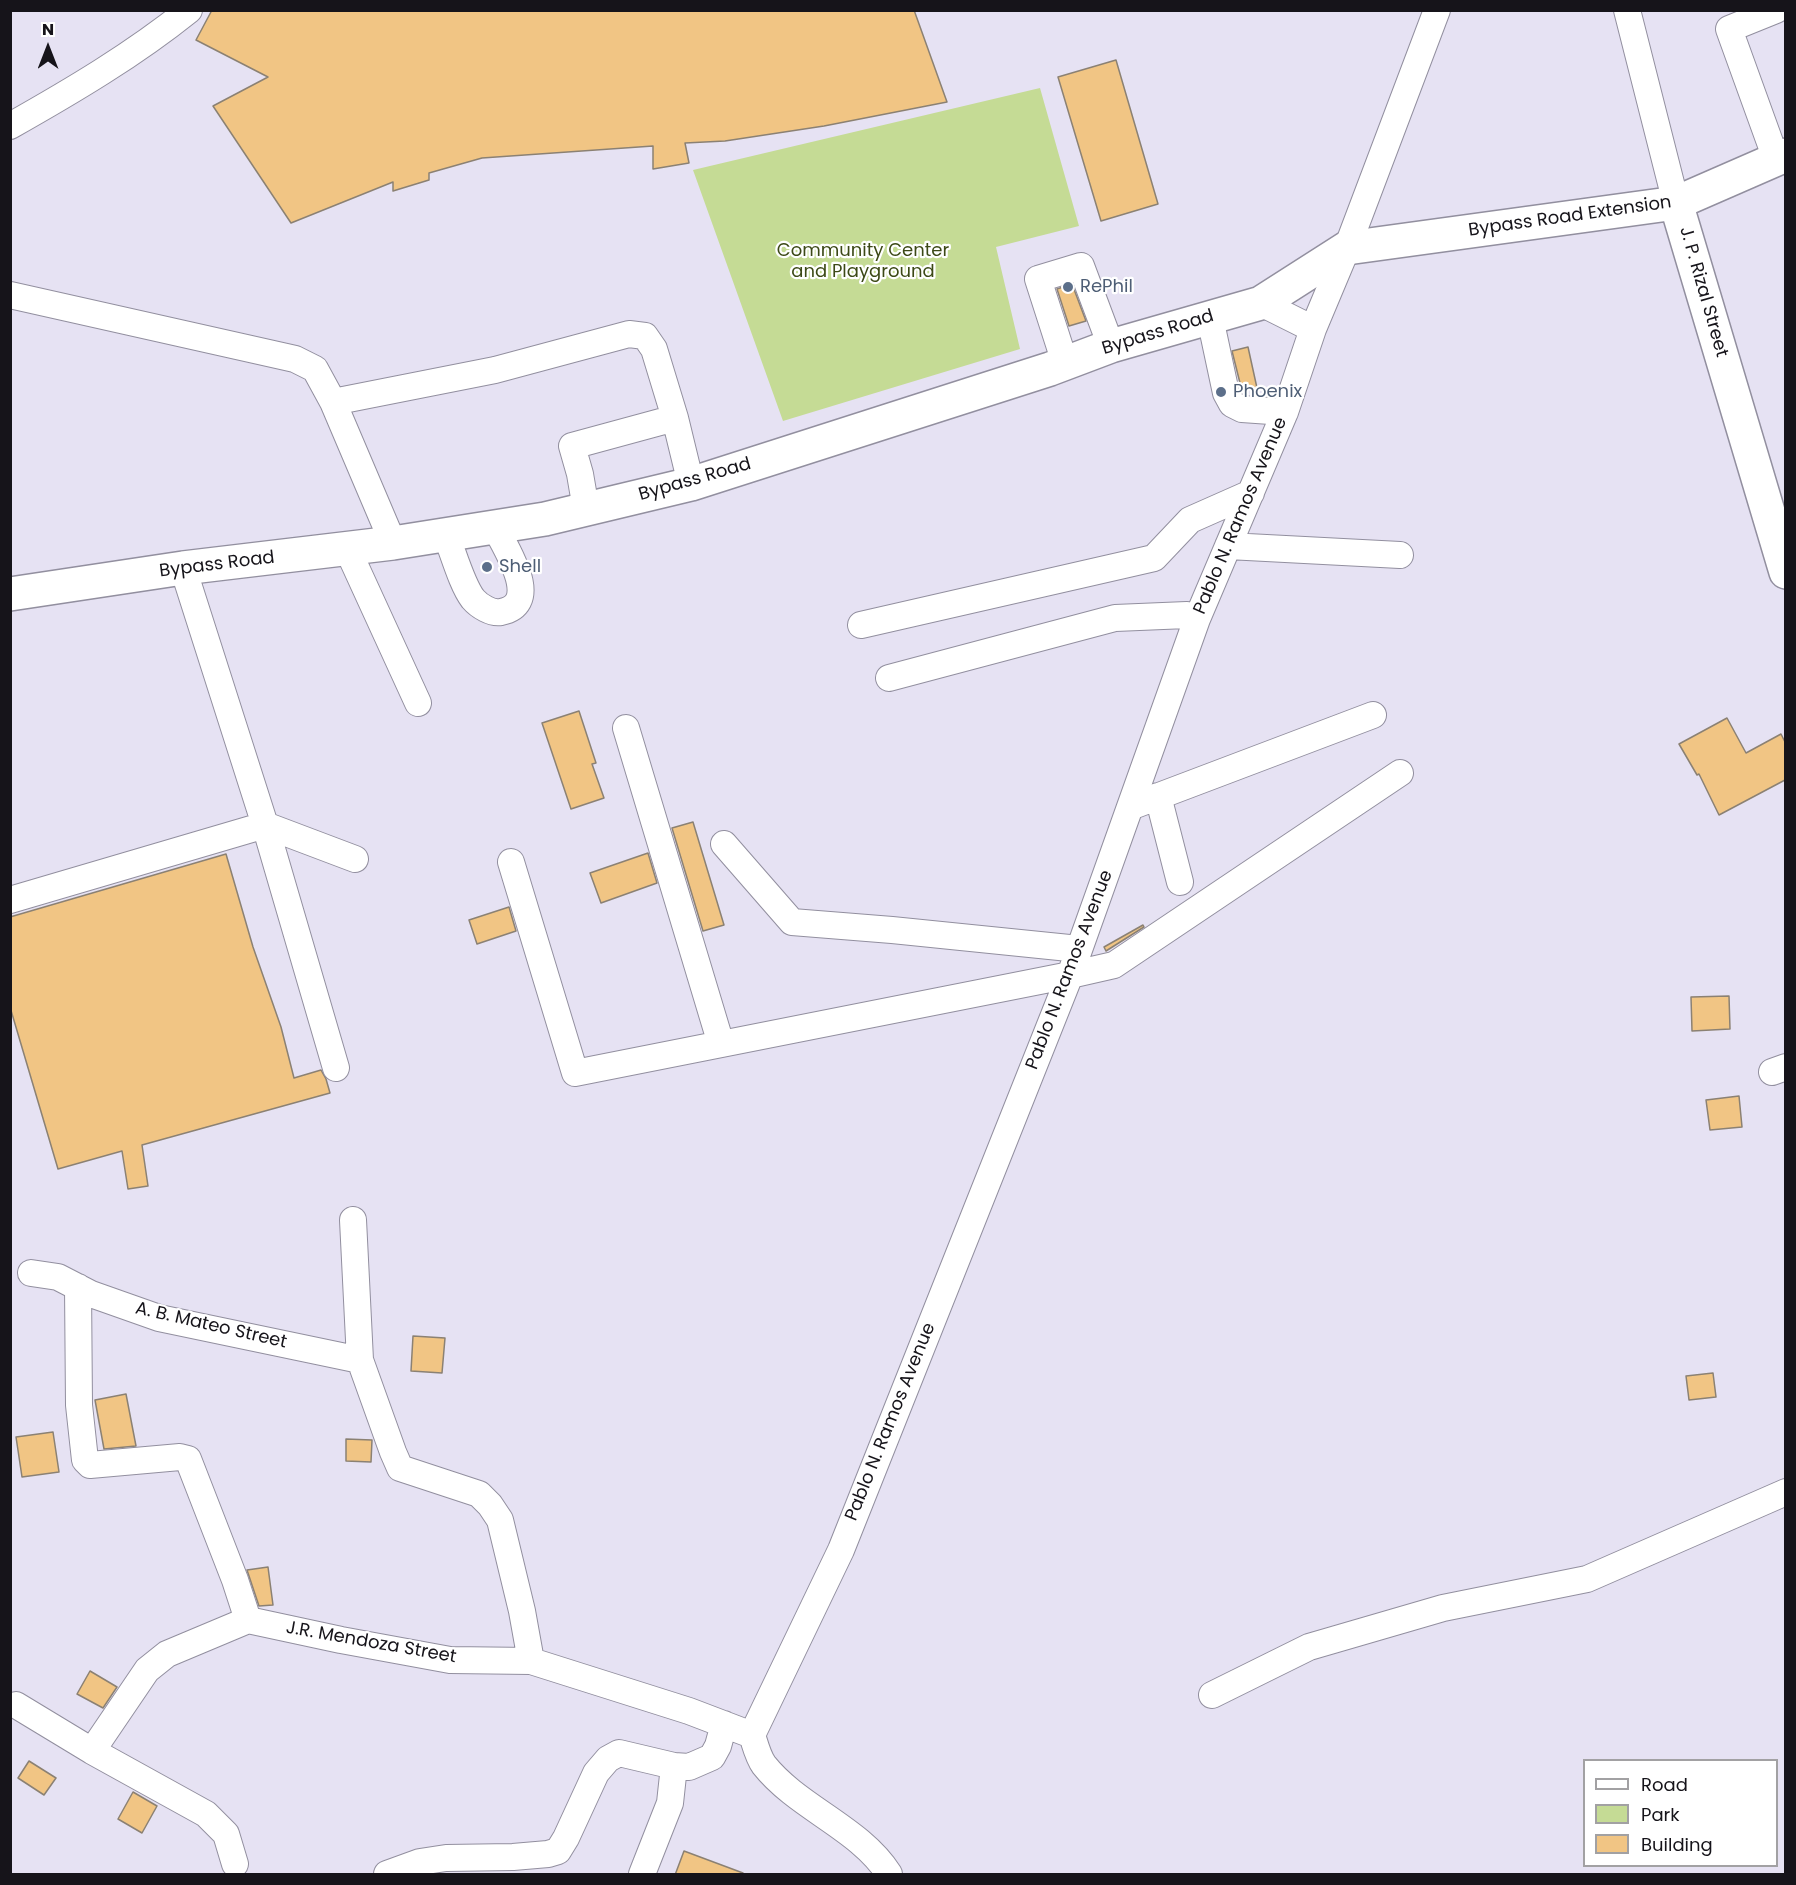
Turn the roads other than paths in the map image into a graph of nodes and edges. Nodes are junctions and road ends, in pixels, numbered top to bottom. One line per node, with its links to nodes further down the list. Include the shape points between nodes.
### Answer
1 (189, 10): 5 (street, via 153,39)
2 (1437, 10): 8 (street, Pablo N. Ramos Avenue)
3 (1627, 10): 7 (street, J. P. Rizal Street)
4 (1776, 10): 6 (street, via 1728,29)
5 (10, 126)
6 (1781, 157): 7 (main road, Bypass Road Extension)
7 (1676, 203): 8 (main road, Bypass Road Extension); 28 (main road, J. P. Rizal Street)
8 (1347, 248): 10 (main road, Bypass Road); 12 (street, Pablo N. Ramos Avenue)
9 (10, 295): 15 (street, via 295,359 315,369)
10 (1261, 303): 11 (main road, Bypass Road); 12 (street)
11 (1210, 318): 13 (main road, Bypass Road); 16 (street, via 1226,393 1232,404 1242,409)
12 (1313, 329): 16 (street, Pablo N. Ramos Avenue)
13 (1111, 346): 14 (main road, Bypass Road); 14 (street, via 1081,266 1038,279)
14 (1065, 363): 18 (main road, Bypass Road)
15 (333, 402): 17 (street, via 495,370 629,334 645,336 654,349); 23 (street)
16 (1285, 412): 19 (street, Pablo N. Ramos Avenue)
17 (675, 418): 18 (street); 20 (street, via 572,446)
18 (691, 484): 20 (main road, Bypass Road)
19 (1251, 493): 24 (street, Pablo N. Ramos Avenue); 31 (street, via 1190,520 1154,558)
20 (586, 509): 21 (main road, Bypass Road)
21 (495, 527): 22 (main road, Bypass Road); 22 (street, via 522,588 521,598 513,609 498,613 473,599)
22 (446, 535): 23 (main road, Bypass Road)
23 (393, 543): 25 (main road, Bypass Road)
24 (1228, 546): 26 (street); 30 (street, Pablo N. Ramos Avenue)
25 (347, 549): 27 (main road, Bypass Road); 33 (street)
26 (1401, 555)
27 (183, 568): 29 (main road, Bypass Road); 39 (street)
28 (1785, 572)
29 (10, 594)
30 (1197, 619): 32 (street, via 1187,615 1116,618); 38 (street, Pablo N. Ramos Avenue)
31 (861, 625)
32 (889, 678)
33 (418, 703)
34 (1373, 715): 37 (street)
35 (626, 728): 47 (street)
36 (1400, 773): 46 (street, via 1114,964)
37 (1158, 796): 38 (street); 43 (street)
38 (1130, 807): 45 (street, Pablo N. Ramos Avenue)
39 (265, 825): 41 (street); 44 (street); 48 (street)
40 (724, 844): 45 (street, via 792,922)
41 (355, 859)
42 (510, 862): 47 (street, via 575,1073)
43 (1180, 882)
44 (10, 900)
45 (1079, 949): 46 (street, Pablo N. Ramos Avenue)
46 (1070, 975): 47 (street); 59 (street, Pablo N. Ramos Avenue, via 841,1550)
47 (722, 1044)
48 (336, 1068)
49 (353, 1220): 52 (street)
50 (31, 1273): 51 (street, A. B. Mateo Street)
51 (78, 1287): 52 (street, A. B. Mateo Street, via 159,1318); 54 (street, via 79,1405 85,1460 90,1464 180,1456 188,1459)
52 (360, 1360): 55 (street, via 400,1468 479,1494 500,1520)
53 (1785, 1492): 56 (street, via 1587,1579 1443,1608 1309,1647)
54 (248, 1620): 55 (street, J.R. Mendoza Street, via 450,1660); 60 (street, via 167,1654 147,1670)
55 (531, 1661): 58 (street, J.R. Mendoza Street)
56 (1212, 1695)
57 (16, 1703): 60 (street)
58 (723, 1724): 59 (street, J.R. Mendoza Street); 61 (street, via 712,1757 688,1767)
59 (752, 1735): 65 (street, via 763,1763 790,1791 868,1849)
60 (92, 1751): 62 (street, via 206,1814 226,1834)
61 (674, 1766): 63 (street, via 619,1753 608,1759 596,1773 558,1851 513,1857 446,1858); 64 (street, via 670,1803)
62 (235, 1864)
63 (387, 1875)
64 (642, 1875)
65 (889, 1875)

